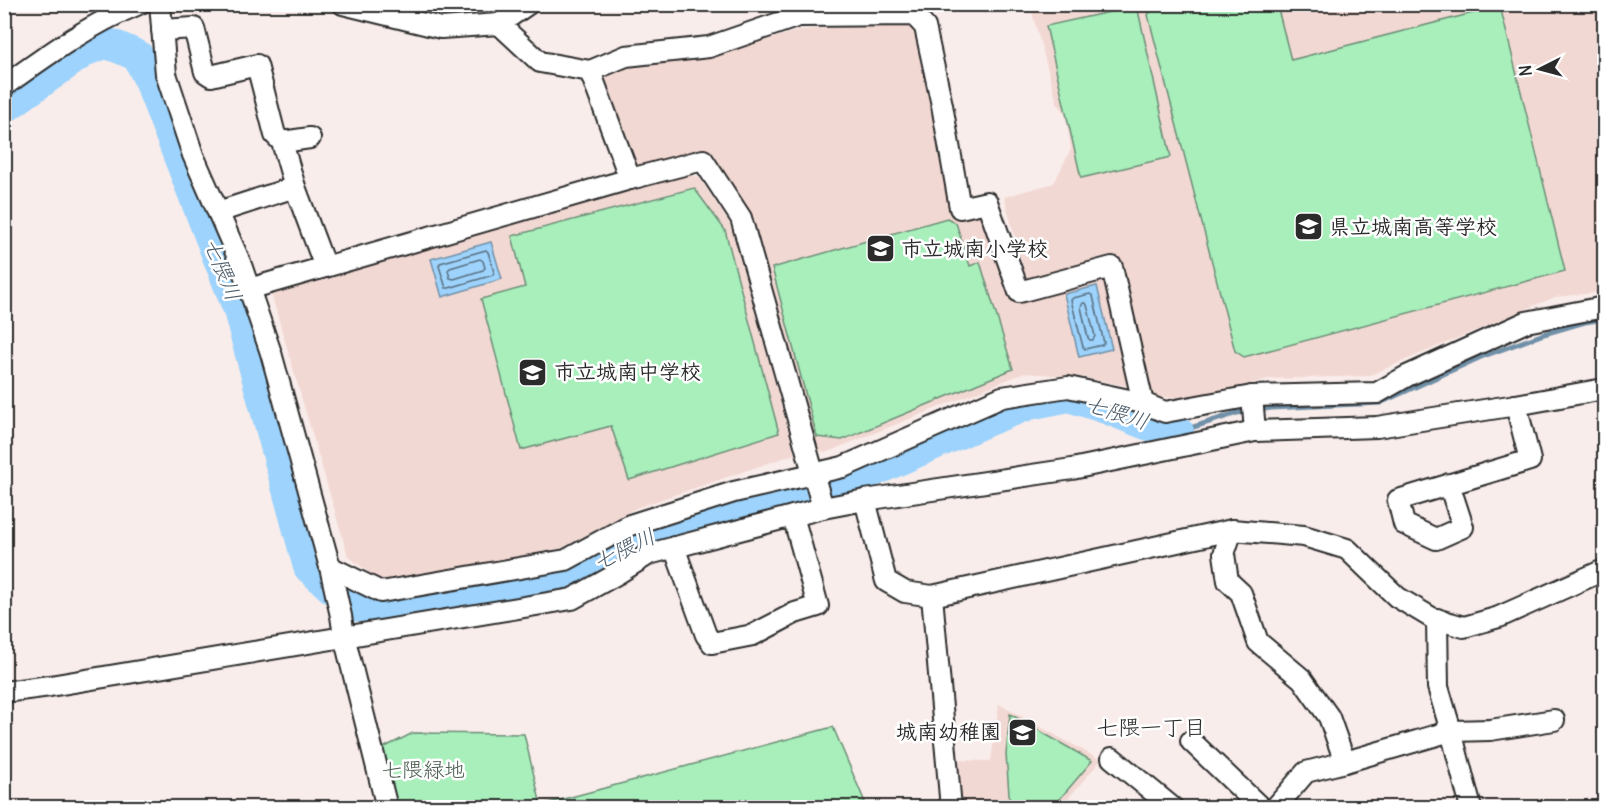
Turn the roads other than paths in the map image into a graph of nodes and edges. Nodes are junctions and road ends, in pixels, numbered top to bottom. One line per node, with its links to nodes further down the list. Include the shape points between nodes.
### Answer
1 (139, 4): 8 (street, via 112,15)
2 (160, 4): 6 (street)
3 (343, 4): 5 (street, via 441,28)
4 (528, 4): 5 (street)
5 (504, 15): 7 (street, via 540,62)
6 (162, 30): 10 (street, via 194,28 205,72 211,76 257,65 275,135); 13 (street, via 166,74 193,155)
7 (590, 71): 11 (street); 18 (street, via 626,56 709,47 799,16 914,15 925,27 960,208 987,202 1019,292 1112,267)
8 (4, 87)
9 (310, 138): 10 (street)
10 (282, 141): 12 (street)
11 (630, 179): 14 (street); 21 (street, via 702,160 741,218)
12 (295, 187): 13 (street); 14 (street)
13 (218, 212): 15 (street)
14 (325, 267): 15 (street)
15 (249, 290): 29 (street, via 271,353)
16 (1605, 307): 20 (street, via 1526,322 1377,393)
17 (1605, 389): 19 (street)
18 (1143, 403): 20 (street, via 1166,412); 21 (street, via 1068,387 1002,397 843,467)
19 (1516, 405): 20 (street, via 1377,427); 22 (street, via 1530,460)
20 (1253, 413): 23 (street, via 1072,469)
21 (813, 473): 24 (street); 29 (street, via 734,492 630,525 566,560 381,592)
22 (1449, 484)
23 (866, 500): 24 (street); 30 (street, via 886,581 905,592)
24 (823, 508): 25 (street)
25 (793, 516): 27 (street); 27 (street, via 818,606 753,635 712,643 705,635)
26 (1232, 530): 30 (street); 31 (street, via 1304,537 1347,549 1397,597); 38 (street, via 1224,554 1228,581 1240,593 1258,642 1302,679 1329,717)
27 (674, 547): 32 (street, via 649,554 572,599)
28 (1605, 570): 31 (street, via 1499,617 1464,627)
29 (332, 574): 32 (street)
30 (932, 596): 40 (street)
31 (1437, 620): 35 (street, via 1438,687)
32 (344, 636): 33 (street); 39 (street)
33 (4, 692)
34 (1554, 720): 35 (street, via 1490,730)
35 (1450, 731): 38 (street); 44 (street)
36 (1191, 741): 42 (street)
37 (1112, 758): 41 (street)
38 (1345, 762): 43 (street, via 1306,772)
39 (387, 807)
40 (951, 807)
41 (1173, 807)
42 (1261, 807)
43 (1275, 807)
44 (1471, 807)

